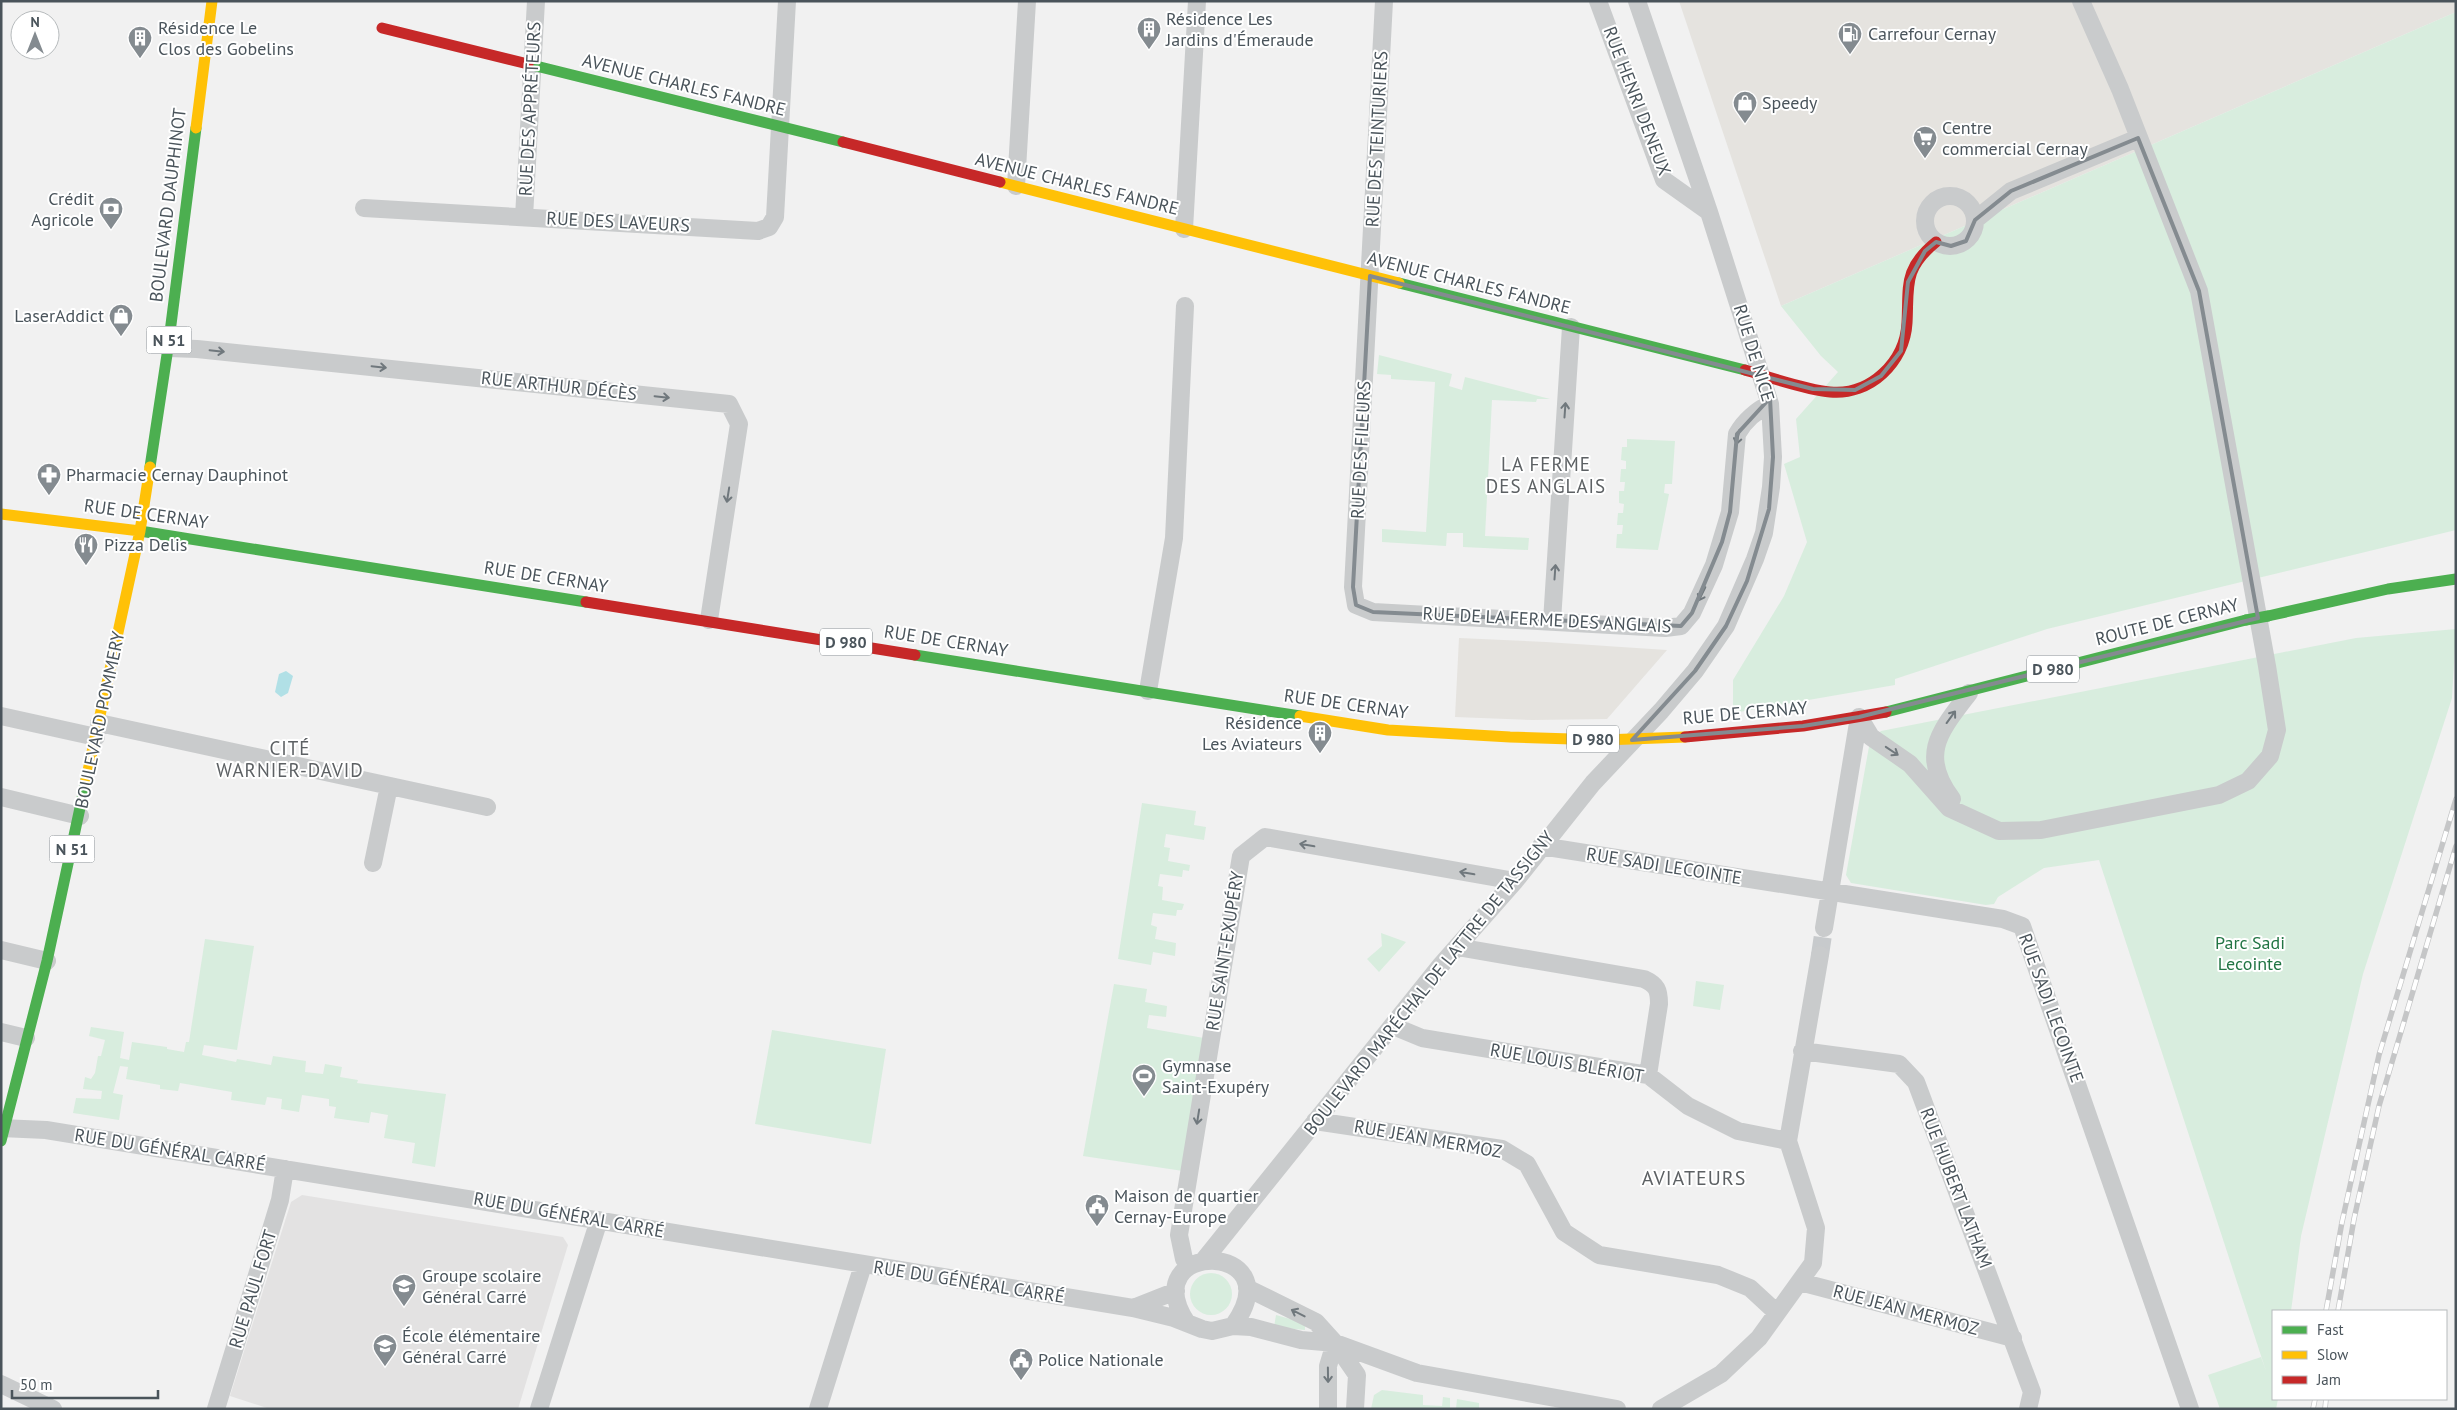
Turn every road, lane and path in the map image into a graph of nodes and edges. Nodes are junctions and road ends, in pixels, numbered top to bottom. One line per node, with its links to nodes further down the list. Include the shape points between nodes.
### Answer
1 (212, 1): 24 (main road, BOULEVARD DAUPHINOT / N 51)
2 (536, 1): 11 (street, RUE DES APPRÉTEURS)
3 (787, 1): 12 (street)
4 (1027, 1): 14 (street)
5 (1197, 1): 19 (street)
6 (1384, 1): 21 (street, RUE DES TEINTURIERS)
7 (1598, 1): 16 (street, RUE HENRI DENEUX, via 1664,180)
8 (1637, 1): 16 (street, RUE DE NICE)
9 (2081, 1): 13 (street)
10 (382, 28): 11 (main road, AVENUE CHARLES FANDRE)
11 (532, 65): 12 (main road, AVENUE CHARLES FANDRE); 17 (street, RUE DES APPRÉTEURS)
12 (779, 126): 14 (main road, AVENUE CHARLES FANDRE); 17 (street, RUE DES LAVEURS, via 775,217 769,227 758,230)
13 (2138, 138): 18 (street, via 2011,191); 43 (street, via 2199,291 2277,730 2270,756 2248,781 2219,795 2041,830 1999,831)
14 (1016, 186): 19 (main road, AVENUE CHARLES FANDRE)
15 (364, 208): 17 (street, RUE DES LAVEURS)
16 (1709, 212): 25 (street, RUE DE NICE)
17 (524, 217)
18 (1976, 220): 20 (street, via 1971,235 1959,245); 20 (street, via 1965,200 1950,196 1936,201 1926,213 1925,221 1930,236)
19 (1184, 229): 21 (main road, AVENUE CHARLES FANDRE)
20 (1936, 242): 25 (main road, AVENUE CHARLES FANDRE, via 1910,273 1905,340 1894,362 1882,376 1870,385 1840,392)
21 (1370, 276): 23 (main road, AVENUE CHARLES FANDRE); 30 (street, RUE DES FILEURS, via 1353,587 1356,605)
22 (1185, 306): 33 (street, via 1174,538)
23 (1570, 327): 25 (main road, AVENUE CHARLES FANDRE); 32 (street, one-way to 23)
24 (168, 348): 28 (main road, BOULEVARD DAUPHINOT / N 51); 31 (street, RUE ARTHUR DÉCÈS, one-way to 31, via 729,404 739,424)
25 (1762, 376): 26 (street, RUE DE NICE)
26 (1770, 404): 32 (street, RUE DE LA FERME DES ANGLAIS, one-way to 32, via 1759,409 1737,434 1730,512 1722,542 1692,613 1681,626); 38 (street, RUE DE NICE, via 1773,458 1769,509 1744,588 1726,626 1695,671 1661,712)
27 (1, 514): 28 (main road, RUE DE CERNAY / D 980)
28 (140, 531): 31 (main road, RUE DE CERNAY / D 980); 37 (main road, BOULEVARD POMMERY / N 51)
29 (2456, 580): 34 (main road, ROUTE DE CERNAY / D 980, bridge, via 2388,589 2246,620)
30 (1373, 612): 32 (street, RUE DE LA FERME DES ANGLAIS)
31 (709, 620): 33 (main road, RUE DE CERNAY / D 980)
32 (1552, 621)
33 (1148, 691): 38 (main road, RUE DE CERNAY / D 980, via 1388,730)
34 (1969, 692): 36 (main road, ROUTE DE CERNAY / D 980); 43 (street, one-way to 34, via 1950,798 1941,781 1935,749 1945,724)
35 (1, 716): 37 (street)
36 (1859, 717): 38 (main road, RUE DE CERNAY / D 980, via 1804,726); 43 (street, one-way to 43, via 1871,737 1910,764 1948,808); 47 (street)
37 (97, 730): 39 (street); 42 (main road, BOULEVARD POMMERY / N 51)
38 (1632, 740): 44 (street, BOULEVARD MARÉCHAL DE LATTRE DE TASSIGNY)
39 (388, 786): 41 (street); 45 (street)
40 (1, 797): 42 (street)
41 (487, 807)
42 (80, 816): 52 (main road, BOULEVARD POMMERY / N 51)
43 (1971, 820)
44 (1541, 846): 46 (street, BOULEVARD MARÉCHAL DE LATTRE DE TASSIGNY); 47 (street, RUE SADI LECOINTE)
45 (373, 863)
46 (1515, 881): 49 (street, BOULEVARD MARÉCHAL DE LATTRE DE TASSIGNY); 64 (street, RUE SAINT-EXUPÉRY, one-way to 64, via 1265,838 1241,856 1179,1235 1184,1259)
47 (1830, 892): 48 (street); 87 (street, RUE SADI LECOINTE, via 2003,919 2022,926)
48 (1824, 928)
49 (1457, 948): 53 (street, BOULEVARD MARÉCHAL DE LATTRE DE TASSIGNY); 57 (street, via 1654,984 1659,992)
50 (1, 950): 52 (street)
51 (1820, 955): 56 (street)
52 (47, 960): 55 (main road, BOULEVARD POMMERY / N 51)
53 (1393, 1026): 57 (street, RUE LOUIS BLÉRIOT, via 1422,1038); 58 (street, BOULEVARD MARÉCHAL DE LATTRE DE TASSIGNY)
54 (1, 1032): 55 (street)
55 (26, 1038): 59 (main road, BOULEVARD POMMERY / N 51)
56 (1802, 1051): 60 (street); 74 (street, RUE HUBERT LATHAM, via 1899,1064 1916,1082)
57 (1648, 1075): 60 (street, RUE LOUIS BLÉRIOT, via 1688,1106 1738,1131)
58 (1315, 1121): 63 (street, BOULEVARD MARÉCHAL DE LATTRE DE TASSIGNY); 71 (street, RUE JEAN MERMOZ, via 1502,1149 1527,1164 1564,1232 1598,1255 1718,1275 1750,1288)
59 (2, 1133): 61 (street, RUE DU GÉNÉRAL CARRÉ, via 46,1130)
60 (1788, 1141): 67 (street, via 1816,1228 1813,1263)
61 (285, 1169): 62 (street, RUE DU GÉNÉRAL CARRÉ); 79 (street, RUE PAUL FORT, via 280,1200)
62 (599, 1220): 66 (street, RUE DU GÉNÉRAL CARRÉ); 80 (street)
63 (1230, 1229): 64 (street, BOULEVARD MARÉCHAL DE LATTRE DE TASSIGNY); 65 (street, via 1226,1244)
64 (1197, 1263): 65 (street, via 1214,1259); 69 (street, via 1179,1280)
65 (1230, 1264): 68 (street, via 1239,1272)
66 (863, 1265): 70 (street, RUE DU GÉNÉRAL CARRÉ); 81 (street)
67 (1800, 1282): 71 (street); 74 (street, RUE JEAN MERMOZ)
68 (1247, 1288): 73 (street, via 1246,1305); 75 (street, one-way to 68, via 1316,1322)
69 (1176, 1291): 70 (street); 72 (street, via 1176,1302)
70 (1133, 1308): 72 (street, RUE DU GÉNÉRAL CARRÉ)
71 (1777, 1313): 85 (street, via 1759,1338 1721,1374)
72 (1187, 1323): 73 (street, via 1212,1331)
73 (1233, 1326): 75 (street, via 1252,1327 1301,1340)
74 (2013, 1338): 86 (street, RUE HUBERT LATHAM, via 2032,1392)
75 (1335, 1343): 77 (street, via 1417,1373); 82 (street, one-way to 82, via 1328,1366); 83 (street, via 1357,1374)
76 (1, 1384): 78 (street)
77 (1582, 1406): 84 (street)
78 (54, 1409)
79 (216, 1409)
80 (539, 1409)
81 (818, 1409)
82 (1328, 1409)
83 (1355, 1409)
84 (1617, 1409)
85 (1661, 1409)
86 (2028, 1409)
87 (2190, 1409)

